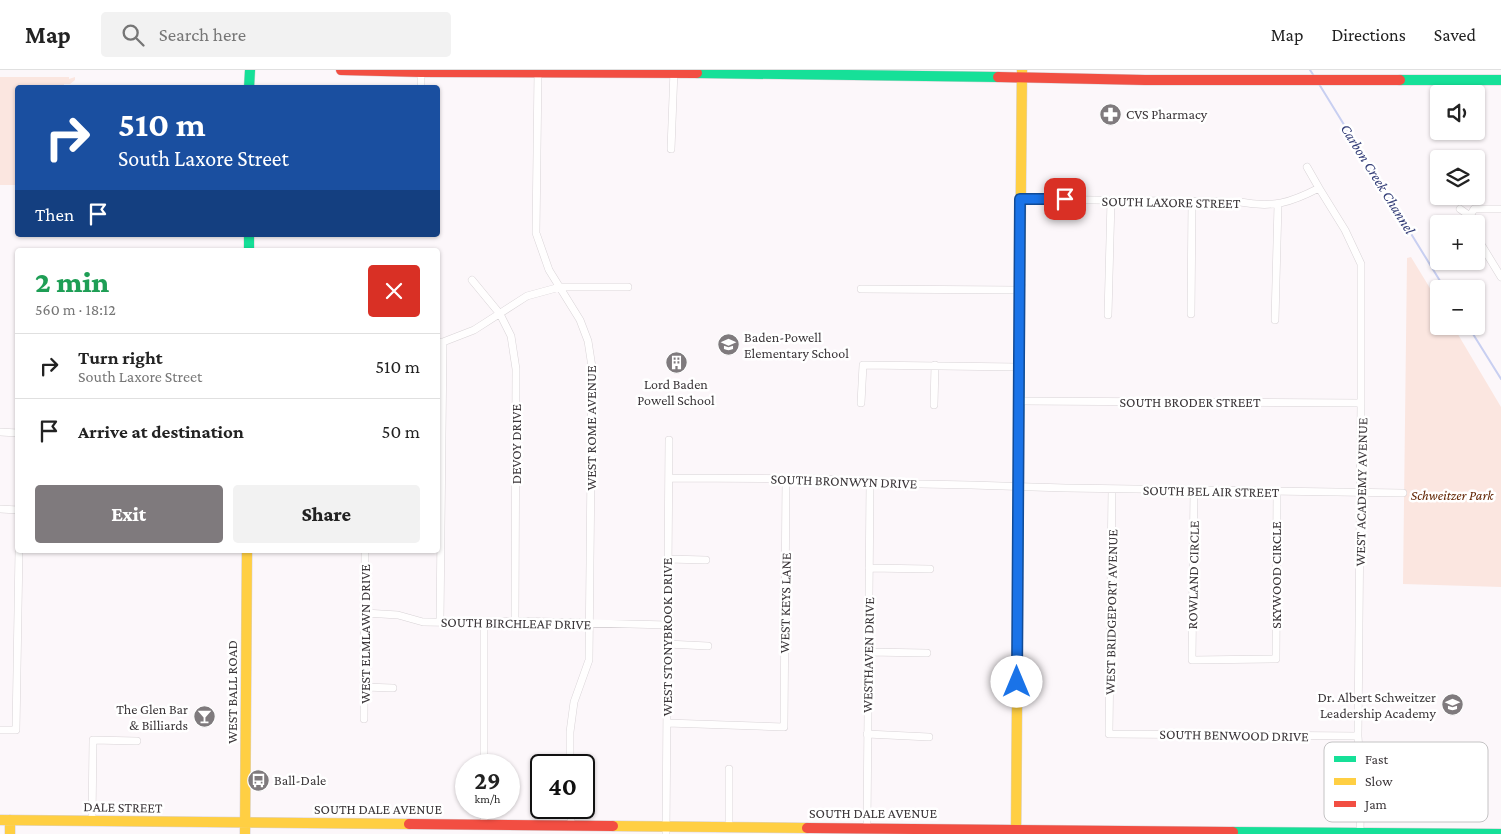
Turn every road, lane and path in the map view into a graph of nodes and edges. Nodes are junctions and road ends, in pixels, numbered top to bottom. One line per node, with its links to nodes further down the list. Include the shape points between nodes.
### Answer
1 (250, 70): 8 (street)
2 (341, 70): 5 (street)
3 (538, 71): 4 (street); 5 (street); 24 (street, WEST ROME AVENUE, via 536,233 549,270)
4 (674, 71): 6 (street); 10 (street)
5 (421, 72): 9 (street)
6 (1022, 74): 7 (street, via 1144,80); 13 (street)
7 (1501, 80)
8 (250, 85)
9 (421, 85)
10 (671, 149)
11 (1307, 167): 12 (street, WEST ACADEMY AVENUE)
12 (1319, 188): 16 (street, SOUTH LAXORE STREET); 37 (street, WEST ACADEMY AVENUE, via 1361,264)
13 (1020, 199): 14 (street, SOUTH LAXORE STREET); 27 (street)
14 (1110, 200): 15 (street, SOUTH LAXORE STREET); 30 (street)
15 (1192, 201): 16 (street, SOUTH LAXORE STREET); 29 (street)
16 (1278, 204): 31 (street)
17 (1460, 209): 19 (street)
18 (1501, 209): 20 (street, via 1474,209)
19 (1465, 215)
20 (1472, 215)
21 (1485, 251): 22 (street)
22 (1501, 277)
23 (472, 280): 28 (street, DEVOY DRIVE)
24 (560, 287): 25 (street); 28 (street, via 527,296); 64 (street, WEST ROME AVENUE, via 580,320 592,366)
25 (628, 287)
26 (861, 290): 27 (street)
27 (1020, 290): 34 (street)
28 (500, 314): 32 (street, via 474,330); 61 (street, DEVOY DRIVE, via 511,336 516,369)
29 (1191, 314)
30 (1108, 315)
31 (1275, 320)
32 (440, 342): 62 (street)
33 (935, 365): 34 (street); 36 (street, via 863,364); 38 (street)
34 (1020, 367): 35 (street)
35 (1019, 401): 37 (street, SOUTH BRODER STREET); 45 (street)
36 (861, 403)
37 (1362, 403): 49 (street, WEST ACADEMY AVENUE)
38 (934, 405)
39 (0, 432): 40 (street)
40 (15, 432)
41 (669, 440): 42 (street, WEST STONYBROOK DRIVE)
42 (669, 478): 43 (street, SOUTH BRONWYN DRIVE); 56 (street, WEST STONYBROOK DRIVE)
43 (786, 479): 44 (street, SOUTH BRONWYN DRIVE); 74 (street, WEST KEYS LANE, via 784,727)
44 (870, 483): 45 (street, SOUTH BRONWYN DRIVE); 58 (street, WESTHAVEN DRIVE)
45 (1019, 487): 46 (street, SOUTH BEL AIR STREET); 96 (street)
46 (1112, 489): 47 (street, SOUTH BEL AIR STREET); 77 (street, WEST BRIDGEPORT AVENUE)
47 (1194, 490): 48 (street, SOUTH BEL AIR STREET); 70 (street, ROWLAND CIRCLE, via 1192,660)
48 (1277, 492): 49 (street, SOUTH BEL AIR STREET); 70 (street, SKYWOOD CIRCLE)
49 (1361, 493): 50 (street, SOUTH BEL AIR STREET); 79 (street, WEST ACADEMY AVENUE)
50 (1403, 493)
51 (0, 509): 52 (street)
52 (15, 510)
53 (19, 553): 75 (street, via 16,730)
54 (247, 553): 89 (street, WEST BALL ROAD)
55 (365, 553): 60 (street, WEST ELMLAWN DRIVE)
56 (668, 559): 57 (street); 65 (street, WEST STONYBROOK DRIVE)
57 (706, 560)
58 (869, 568): 59 (street); 68 (street, WESTHAVEN DRIVE)
59 (930, 569)
60 (365, 613): 62 (street, SOUTH BIRCHLEAF DRIVE); 71 (street, WEST ELMLAWN DRIVE)
61 (515, 621): 63 (street, SOUTH BIRCHLEAF DRIVE); 64 (street, SOUTH BIRCHLEAF DRIVE)
62 (440, 622): 63 (street, SOUTH BIRCHLEAF DRIVE)
63 (484, 623): 82 (street)
64 (590, 624): 65 (street, SOUTH BIRCHLEAF DRIVE); 83 (street, WEST ROME AVENUE, via 589,660 574,702)
65 (668, 625): 66 (street, WEST STONYBROOK DRIVE)
66 (667, 644): 67 (street); 74 (street, WEST STONYBROOK DRIVE)
67 (708, 646)
68 (868, 652): 69 (street); 76 (street, WESTHAVEN DRIVE)
69 (927, 653)
70 (1276, 659)
71 (364, 687): 72 (street); 73 (street, WEST ELMLAWN DRIVE)
72 (393, 688)
73 (364, 719)
74 (667, 723): 95 (street, WEST STONYBROOK DRIVE)
75 (0, 730)
76 (867, 734): 78 (street); 94 (street, WESTHAVEN DRIVE)
77 (1109, 734): 79 (street, SOUTH BENWOOD DRIVE)
78 (928, 736)
79 (1358, 736): 81 (street, WEST ACADEMY AVENUE)
80 (138, 741): 88 (street, via 93,740)
81 (1358, 742)
82 (484, 754)
83 (570, 754)
84 (729, 769): 93 (street)
85 (484, 819): 91 (street)
86 (571, 819): 92 (street)
87 (5, 820): 88 (street, DALE STREET); 100 (street)
88 (92, 820): 89 (street, DALE STREET)
89 (245, 822): 91 (street, SOUTH DALE AVENUE); 101 (street, WEST BALL ROAD)
90 (1360, 822): 98 (street, WEST ACADEMY AVENUE)
91 (484, 824): 92 (street, SOUTH DALE AVENUE)
92 (571, 825): 95 (street, SOUTH DALE AVENUE)
93 (729, 826): 94 (street, SOUTH DALE AVENUE); 95 (street, SOUTH DALE AVENUE)
94 (862, 829): 96 (street, SOUTH DALE AVENUE)
95 (666, 830)
96 (1016, 831): 97 (street, SOUTH DALE AVENUE)
97 (1225, 832): 98 (street, SOUTH DALE AVENUE)
98 (1360, 832): 99 (street, SOUTH DALE AVENUE)
99 (1407, 833): 102 (street, SOUTH DALE AVENUE)
100 (10, 834)
101 (245, 834)
102 (1450, 834): 103 (street, SOUTH DALE AVENUE)
103 (1501, 834)

